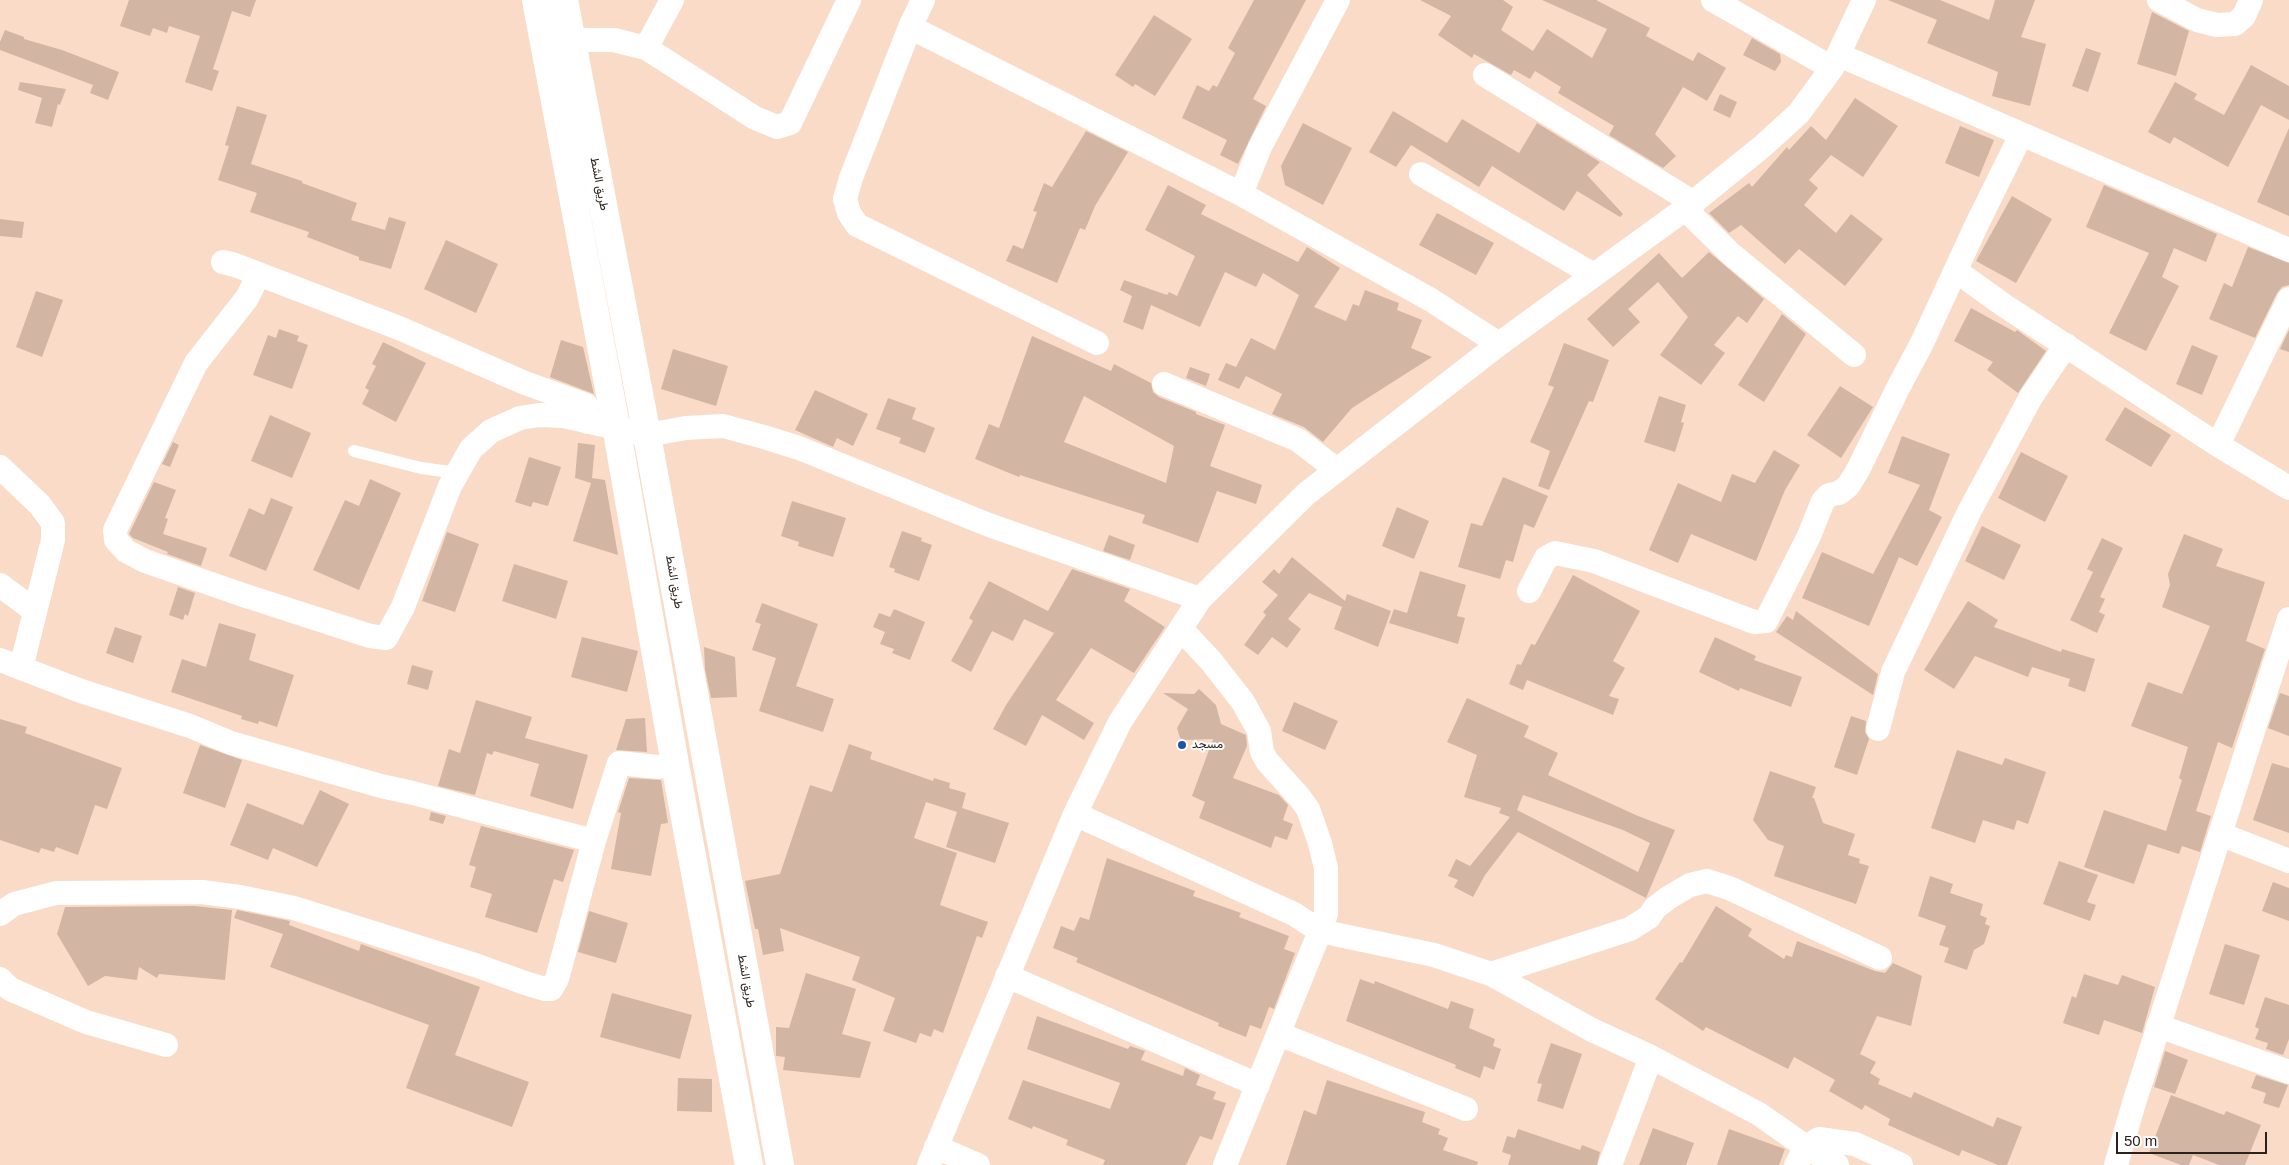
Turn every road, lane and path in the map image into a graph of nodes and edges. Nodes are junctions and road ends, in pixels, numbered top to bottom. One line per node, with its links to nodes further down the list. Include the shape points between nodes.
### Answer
1 (536, 0): 32 (highway)
2 (564, 0): 12 (highway, طريق الشط)
3 (672, 0): 13 (street)
4 (849, 0): 13 (street, via 790,123 777,127 754,118)
5 (923, 0): 11 (street)
6 (1338, 0): 18 (street, via 1260,147)
7 (1713, 0): 14 (street)
8 (1864, 0): 14 (street)
9 (2159, 0): 10 (street, via 2197,20 2217,25 2235,24 2244,16)
10 (2251, 0)
11 (910, 27): 18 (street); 26 (street, via 851,178 845,199 849,213 857,225)
12 (572, 40): 13 (street, via 614,40); 33 (highway, طريق الشط)
13 (646, 48)
14 (1836, 61): 16 (street); 19 (street, via 1798,113 1764,146)
15 (1485, 75): 19 (street)
16 (2021, 135): 20 (street); 22 (street)
17 (1422, 174): 24 (street)
18 (1241, 194): 27 (street, via 1431,300)
19 (1690, 206): 24 (street); 29 (street, via 1731,254)
20 (2289, 250)
21 (223, 262): 23 (street)
22 (1956, 271): 28 (street); 41 (street, via 1858,470 1848,486 1824,501 1766,621 1754,622 1594,561 1555,553 1546,558)
23 (259, 274): 31 (street, via 586,405); 38 (street, via 247,298 196,363 115,530 116,540 126,551 145,561 243,595 370,636 386,638 403,607)
24 (1594, 275): 27 (street)
25 (2289, 299): 34 (street)
26 (1097, 343)
27 (1499, 344): 37 (street)
28 (2066, 345): 34 (street); 47 (street, via 2031,397 1970,510 1893,672)
29 (1854, 356)
30 (1164, 384): 37 (street, via 1298,440)
31 (588, 422): 32 (street); 38 (street, via 564,416 520,418 491,431 471,449)
32 (616, 426): 33 (street); 48 (highway)
33 (647, 435): 42 (street, via 723,426 764,437 799,448 989,525); 69 (highway, طريق الشط)
34 (2218, 445): 39 (street)
35 (354, 451): 38 (lane, via 420,468)
36 (0, 467): 43 (street, via 40,505 53,523 53,540)
37 (1337, 470): 42 (street, via 1306,494)
38 (457, 473)
39 (2289, 488)
40 (0, 585): 43 (street)
41 (1529, 591)
42 (1200, 599): 45 (street)
43 (36, 611): 46 (street)
44 (2289, 619): 50 (street)
45 (1182, 630): 49 (street, via 1120,722); 54 (street, via 1243,702 1259,731 1262,752 1267,761 1308,809 1326,868 1326,914)
46 (10, 664): 51 (street, via 231,743 382,786)
47 (1878, 729)
48 (675, 764): 51 (street, via 658,767 619,763); 68 (highway)
49 (1076, 814): 54 (street, via 1294,914); 57 (street)
50 (2220, 834): 52 (street); 59 (street)
51 (594, 840): 53 (street, via 557,979 551,989 294,908 240,897 202,892 56,893 14,904)
52 (2289, 861)
53 (0, 914)
54 (1320, 931): 56 (street, via 1434,955); 60 (street)
55 (1880, 958): 56 (street, via 1729,888 1707,881 1690,885 1668,898 1649,917 1630,929)
56 (1491, 974): 62 (street, via 1592,1030)
57 (1007, 976): 64 (street); 66 (street)
58 (0, 980): 61 (street, via 10,989 86,1022)
59 (2158, 1026): 63 (street); 75 (street)
60 (1279, 1034): 64 (street); 65 (street)
61 (166, 1045)
62 (1651, 1057): 67 (street, via 1759,1114); 72 (street)
63 (2289, 1072)
64 (1258, 1086): 71 (street)
65 (1466, 1109)
66 (932, 1156): 70 (street)
67 (1801, 1156): 73 (street); 74 (street, via 1819,1139 1835,1140 1855,1144)
68 (749, 1165)
69 (780, 1165)
70 (978, 1165)
71 (1225, 1165)
72 (1610, 1165)
73 (1837, 1165)
74 (1901, 1165)
75 (2116, 1165)

